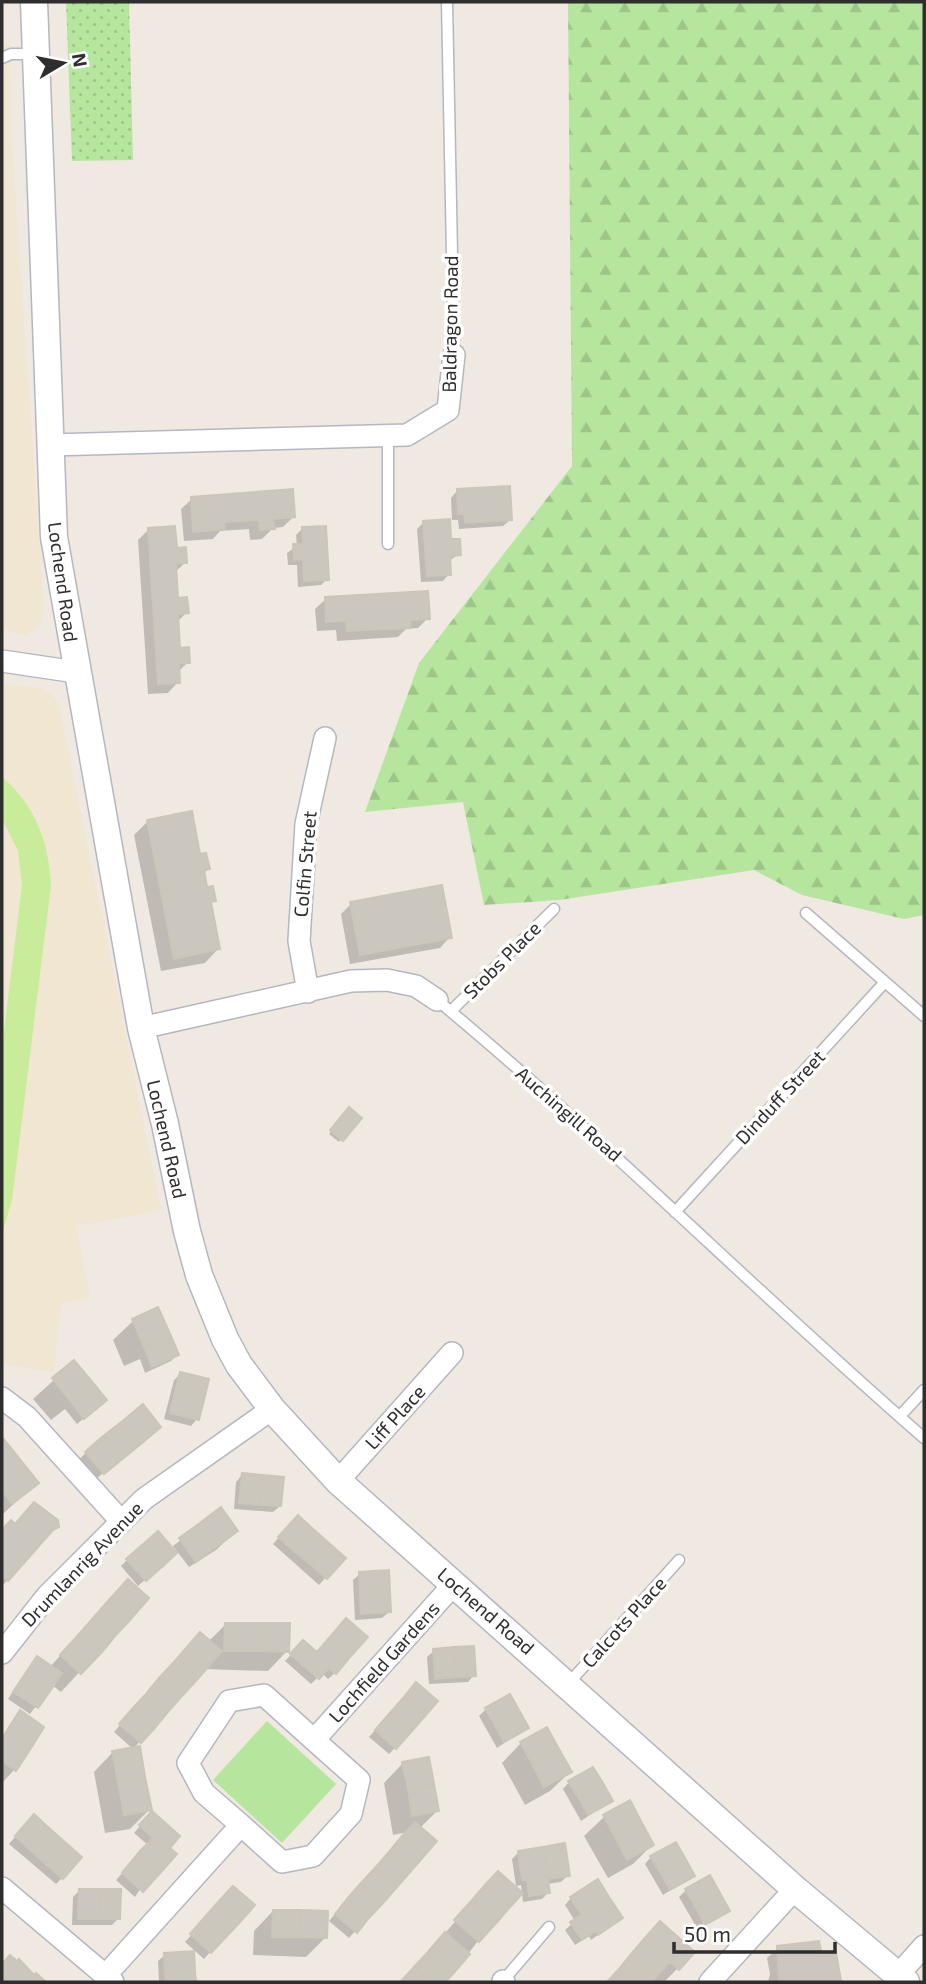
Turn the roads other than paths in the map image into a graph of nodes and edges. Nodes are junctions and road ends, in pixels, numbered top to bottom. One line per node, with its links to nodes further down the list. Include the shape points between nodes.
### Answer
1 (34, 2): 3 (street, Lochend Road)
2 (447, 2): 5 (lane, Baldragon Road)
3 (36, 54): 4 (lane); 7 (street, Lochend Road)
4 (2, 58)
5 (454, 355): 6 (street, Baldragon Road, via 449,410 407,435)
6 (388, 436): 7 (street, Baldragon Road); 8 (lane)
7 (51, 445): 10 (street, Lochend Road, via 54,537)
8 (388, 544)
9 (2, 661): 10 (street)
10 (76, 672): 18 (street, Lochend Road)
11 (325, 738): 15 (street, Colfin Street, via 306,824 299,941)
12 (554, 909): 16 (lane, Stobs Place)
13 (806, 913): 14 (lane)
14 (886, 982): 17 (lane); 19 (lane, Dinduff Street)
15 (308, 992): 16 (street, Auchingill Road, via 351,981 387,980 416,986); 18 (street, Auchingill Road)
16 (444, 1006): 19 (lane, Auchingill Road, via 611,1150)
17 (924, 1016)
18 (141, 1028): 23 (street, Lochend Road, via 199,1275 225,1339)
19 (675, 1212): 24 (lane, Auchingill Road)
20 (452, 1353): 26 (street, Liff Place)
21 (924, 1390): 24 (lane)
22 (2, 1398): 27 (street, via 27,1417)
23 (272, 1409): 26 (street, Lochend Road); 27 (street, Drumlanrig Avenue, via 144,1499)
24 (900, 1416): 25 (lane, Auchingill Road)
25 (924, 1438)
26 (338, 1481): 29 (street, Lochend Road)
27 (121, 1521): 30 (street, Drumlanrig Avenue, via 47,1596)
28 (679, 1560): 31 (lane, Calcots Place)
29 (454, 1584): 31 (street, Lochend Road); 32 (street, Lochfield Gardens)
30 (2, 1653)
31 (568, 1684): 35 (street, Lochend Road)
32 (314, 1740): 33 (street, Lochfield Gardens, via 359,1780 351,1814 313,1856 282,1861); 33 (street, Lochfield Gardens, via 264,1695 229,1701 188,1763 204,1794)
33 (241, 1825): 38 (street)
34 (2, 1888): 38 (street)
35 (795, 1889): 39 (street, Lochend Road); 41 (street)
36 (549, 1927): 40 (lane)
37 (924, 1946): 39 (street)
38 (109, 1979)
39 (902, 1979)
40 (503, 1982)
41 (710, 1982)

